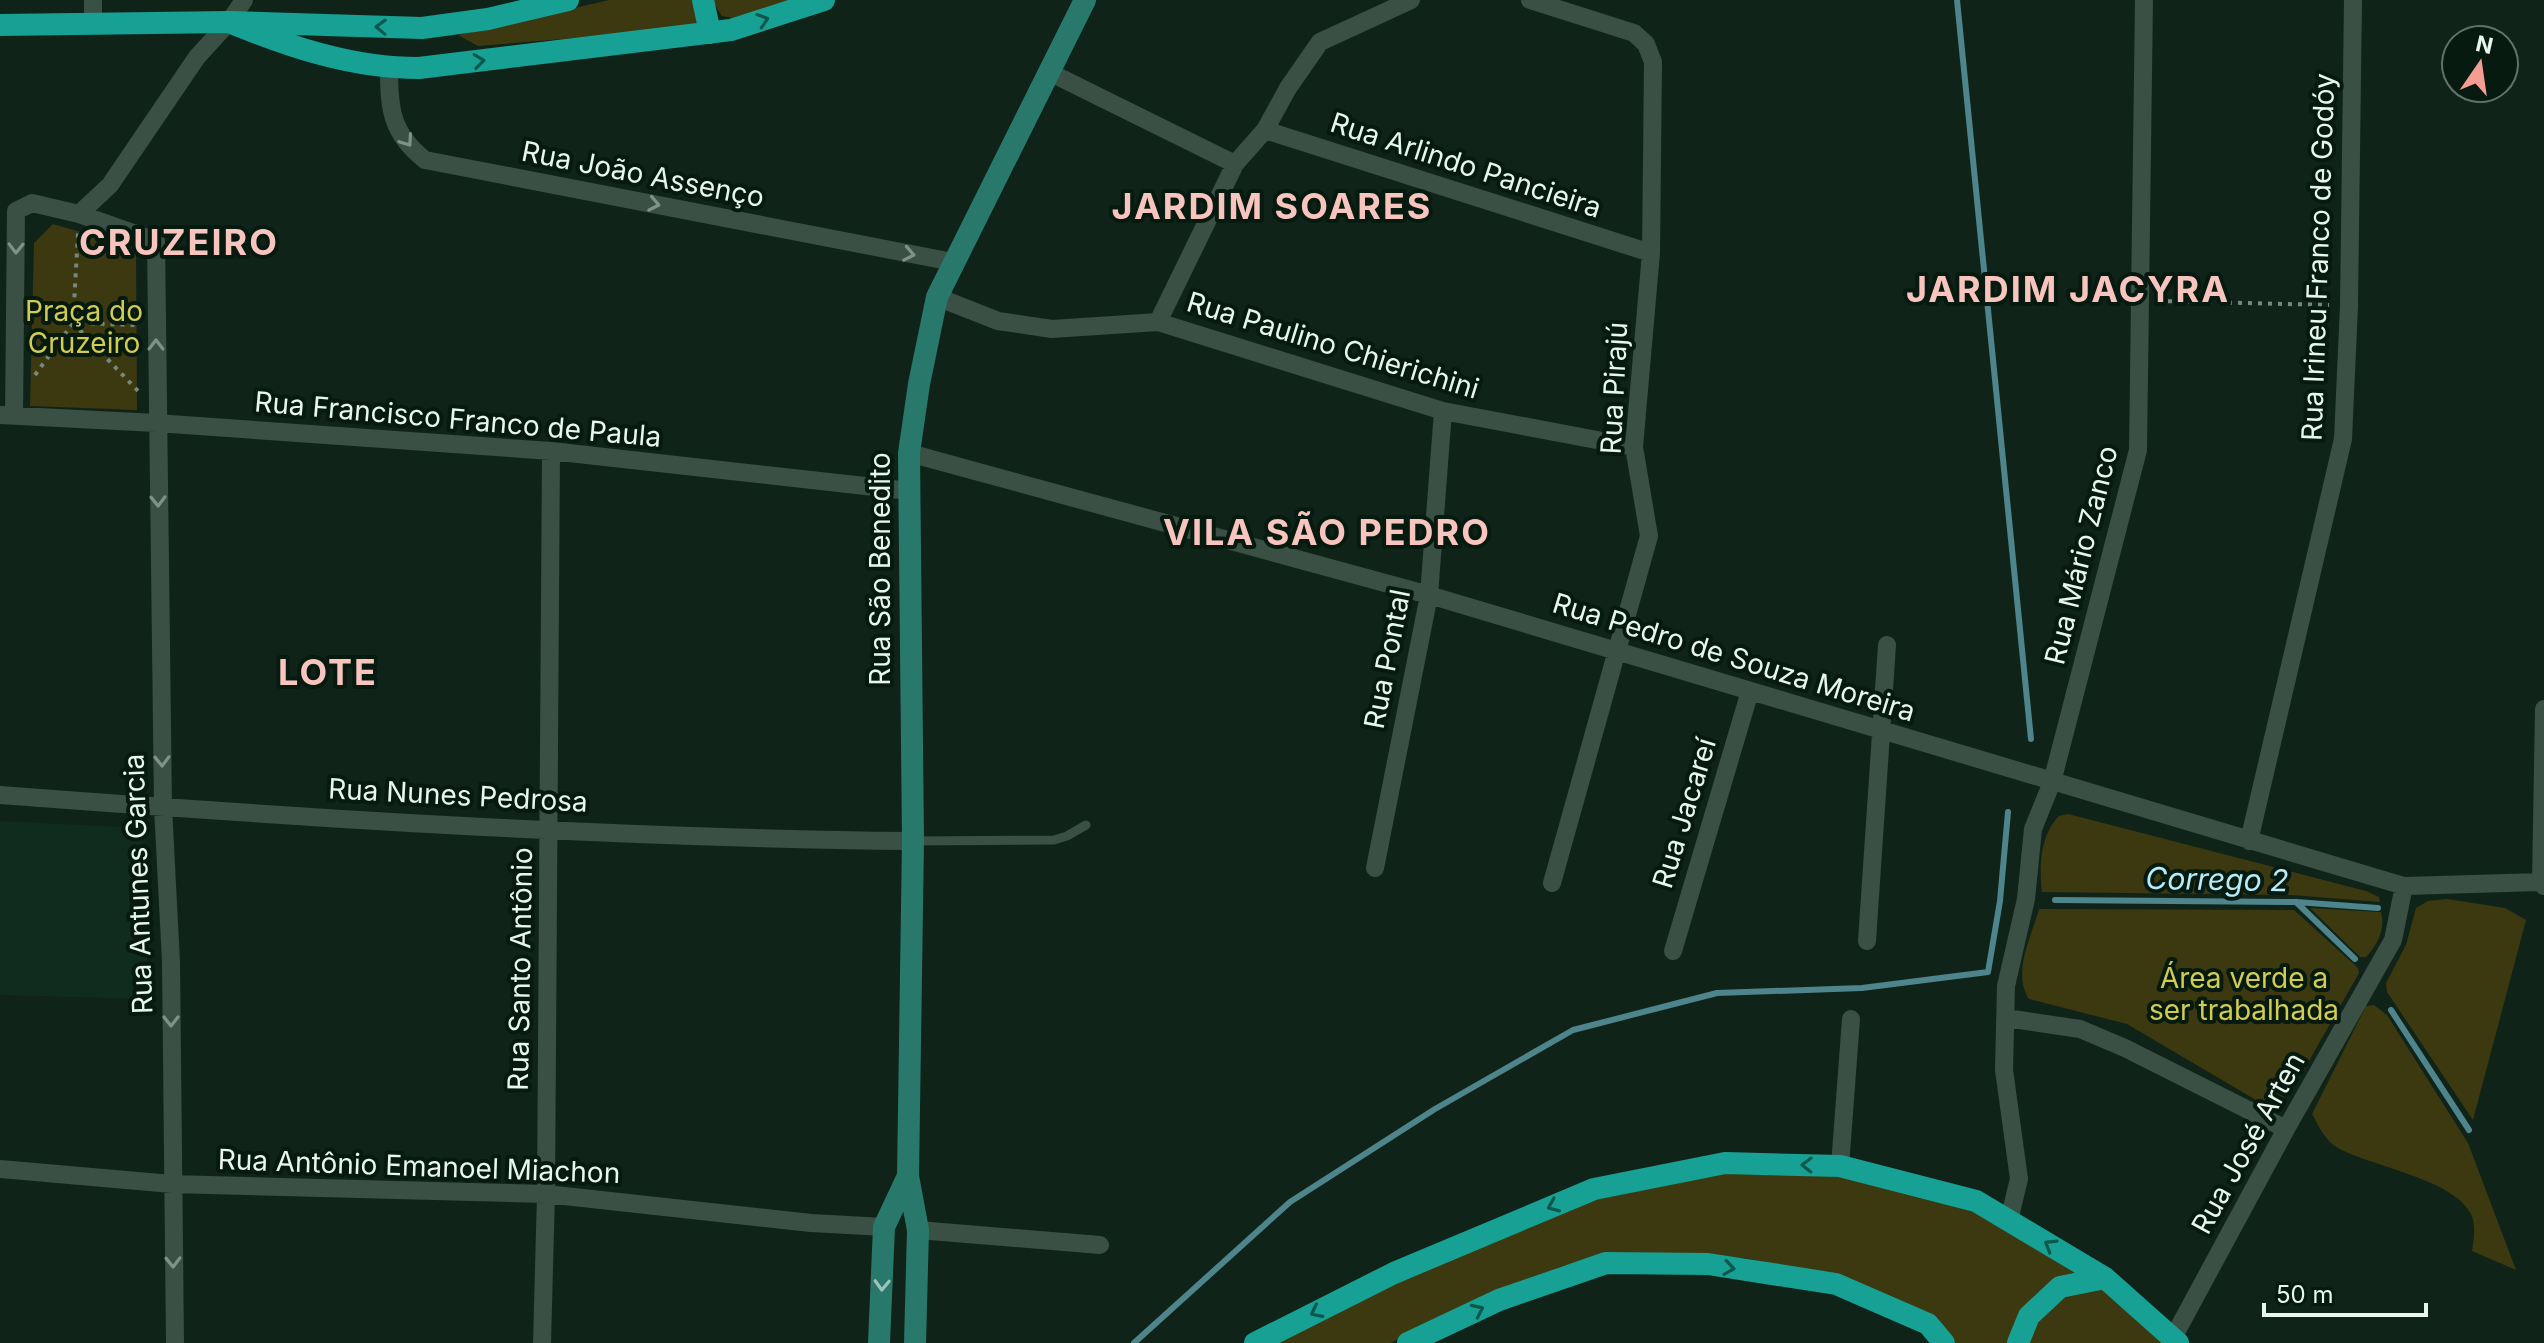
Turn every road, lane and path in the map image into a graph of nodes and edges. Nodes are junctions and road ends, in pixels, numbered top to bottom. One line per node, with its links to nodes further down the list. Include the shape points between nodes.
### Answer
1 (93, 0): 13 (street)
2 (244, 0): 11 (street)
3 (568, 0): 11 (main road, one-way to 11, via 422,28)
4 (703, 0): 14 (main road)
5 (824, 0): 14 (main road, one-way to 5)
6 (1085, 0): 16 (main road, Rua São Benedito)
7 (1411, 0): 17 (street, via 1320,42)
8 (1530, 0): 22 (street, Rua Pirajú, via 1634,33 1646,44 1653,62)
9 (2144, 0): 25 (street, Rua Mário Zanco)
10 (2353, 0): 26 (street, Rua Irineu Franco de Godóy)
11 (229, 22): 13 (main road); 15 (main road, via 291,48); 19 (street, via 197,57)
12 (0, 25): 13 (main road)
13 (93, 25)
14 (710, 33): 15 (main road, one-way to 14)
15 (389, 68): 23 (street, Rua João Assenço, one-way to 23, via 390,111 407,146 425,160)
16 (1051, 73): 18 (street); 23 (main road, Rua São Benedito)
17 (1265, 130): 18 (street); 22 (street, Rua Arlindo Pancieira)
18 (1235, 164): 28 (street)
19 (110, 185): 20 (street); 21 (street)
20 (79, 214): 21 (street); 27 (street, one-way to 27, via 32,203 16,211); 29 (path)
21 (113, 226): 30 (street, via 156,241)
22 (1651, 253): 34 (street, Rua Pirajú)
23 (953, 262): 24 (main road, Rua São Benedito)
24 (937, 297): 28 (street, via 998,321 1052,329); 36 (main road, Rua São Benedito)
25 (2140, 300): 26 (path); 44 (street, Rua Mário Zanco, via 2138,450)
26 (2349, 306): 50 (street, Rua Irineu Franco de Godóy, via 2343,439)
27 (15, 307): 29 (path); 31 (street)
28 (1158, 322): 32 (street, Rua Paulino Chierichini)
29 (73, 323): 30 (path); 31 (path); 33 (path)
30 (156, 325): 33 (street, one-way to 30)
31 (9, 411): 33 (street, Rua Francisco Franco de Paula)
32 (1443, 411): 34 (street, Rua Paulino Chierichini); 38 (street, Rua Pontal)
33 (156, 417): 35 (street, Rua Francisco Franco de Paula); 46 (street, Rua Antunes Garcia, one-way to 46)
34 (1634, 447): 40 (street, Rua Pirajú, via 1649,536)
35 (551, 451): 37 (street, Rua Francisco Franco de Paula); 48 (street, Rua Santo Antônio)
36 (909, 453): 37 (main road, Rua São Benedito); 38 (street, Rua Pedro de Souza Moreira)
37 (910, 491): 49 (main road, Rua São Benedito)
38 (1429, 595): 40 (street, Rua Pedro de Souza Moreira); 51 (street, Rua Pontal)
39 (1887, 645): 43 (street)
40 (1615, 651): 41 (street, Rua Pedro de Souza Moreira); 52 (street, Rua Pirajú)
41 (1750, 691): 43 (street, Rua Pedro de Souza Moreira); 56 (street, Rua Jacareí)
42 (2544, 709): 53 (street)
43 (1881, 731): 44 (street, Rua Pedro de Souza Moreira); 55 (street)
44 (2052, 782): 50 (street, Rua Pedro de Souza Moreira); 57 (street, Rua Mário Zanco, via 2033,829 2026,899 2006,986)
45 (0, 795): 46 (street, Rua Nunes Pedrosa)
46 (163, 807): 48 (street, Rua Nunes Pedrosa); 63 (street, Rua Antunes Garcia, one-way to 63, via 171,962)
47 (1086, 825): 49 (lane, via 1054,840)
48 (550, 829): 49 (street, Rua Nunes Pedrosa); 64 (street, Rua Santo Antônio)
49 (913, 841): 62 (main road, Rua São Benedito)
50 (2249, 841): 54 (street, Rua Pedro de Souza Moreira)
51 (1375, 868)
52 (1552, 883)
53 (2542, 884): 54 (street, Rua Pedro de Souza Moreira)
54 (2404, 886): 59 (street, Rua José Arten, via 2393,940)
55 (1867, 941)
56 (1673, 951)
57 (2006, 1018): 59 (street, via 2080,1029); 65 (street, Rua Mário Zanco, via 2004,1070 2019,1179)
58 (1851, 1019): 60 (street)
59 (2286, 1129): 72 (street, Rua José Arten)
60 (1840, 1166): 65 (main road, via 1976,1201); 77 (main road, one-way to 77, via 1725,1163 1594,1189 1394,1273)
61 (0, 1169): 63 (street, Rua Antônio Emanoel Miachon)
62 (908, 1176): 66 (main road, Rua São Benedito); 67 (main road, Rua São Benedito)
63 (172, 1184): 64 (street, Rua Antônio Emanoel Miachon); 73 (street, Rua Antunes Garcia, one-way to 73)
64 (546, 1194): 66 (street, Rua Antônio Emanoel Miachon); 74 (street, Rua Santo Antônio)
65 (2009, 1220): 70 (main road, one-way to 65)
66 (884, 1227): 69 (main road); 75 (main road, Rua São Benedito, one-way to 75)
67 (918, 1230): 68 (street); 69 (main road, Rua São Benedito)
68 (1100, 1245)
69 (917, 1255): 76 (main road, Rua São Benedito)
70 (2105, 1278): 72 (main road); 79 (main road, via 2060,1287 2029,1316)
71 (1419, 1340): 78 (main road, one-way to 78, via 1499,1300 1606,1263 1635,1263 1708,1264 1836,1284 1928,1324)
72 (2176, 1340)
73 (175, 1343)
74 (542, 1343)
75 (879, 1343)
76 (915, 1343)
77 (1255, 1343)
78 (1944, 1343)
79 (2018, 1343)

